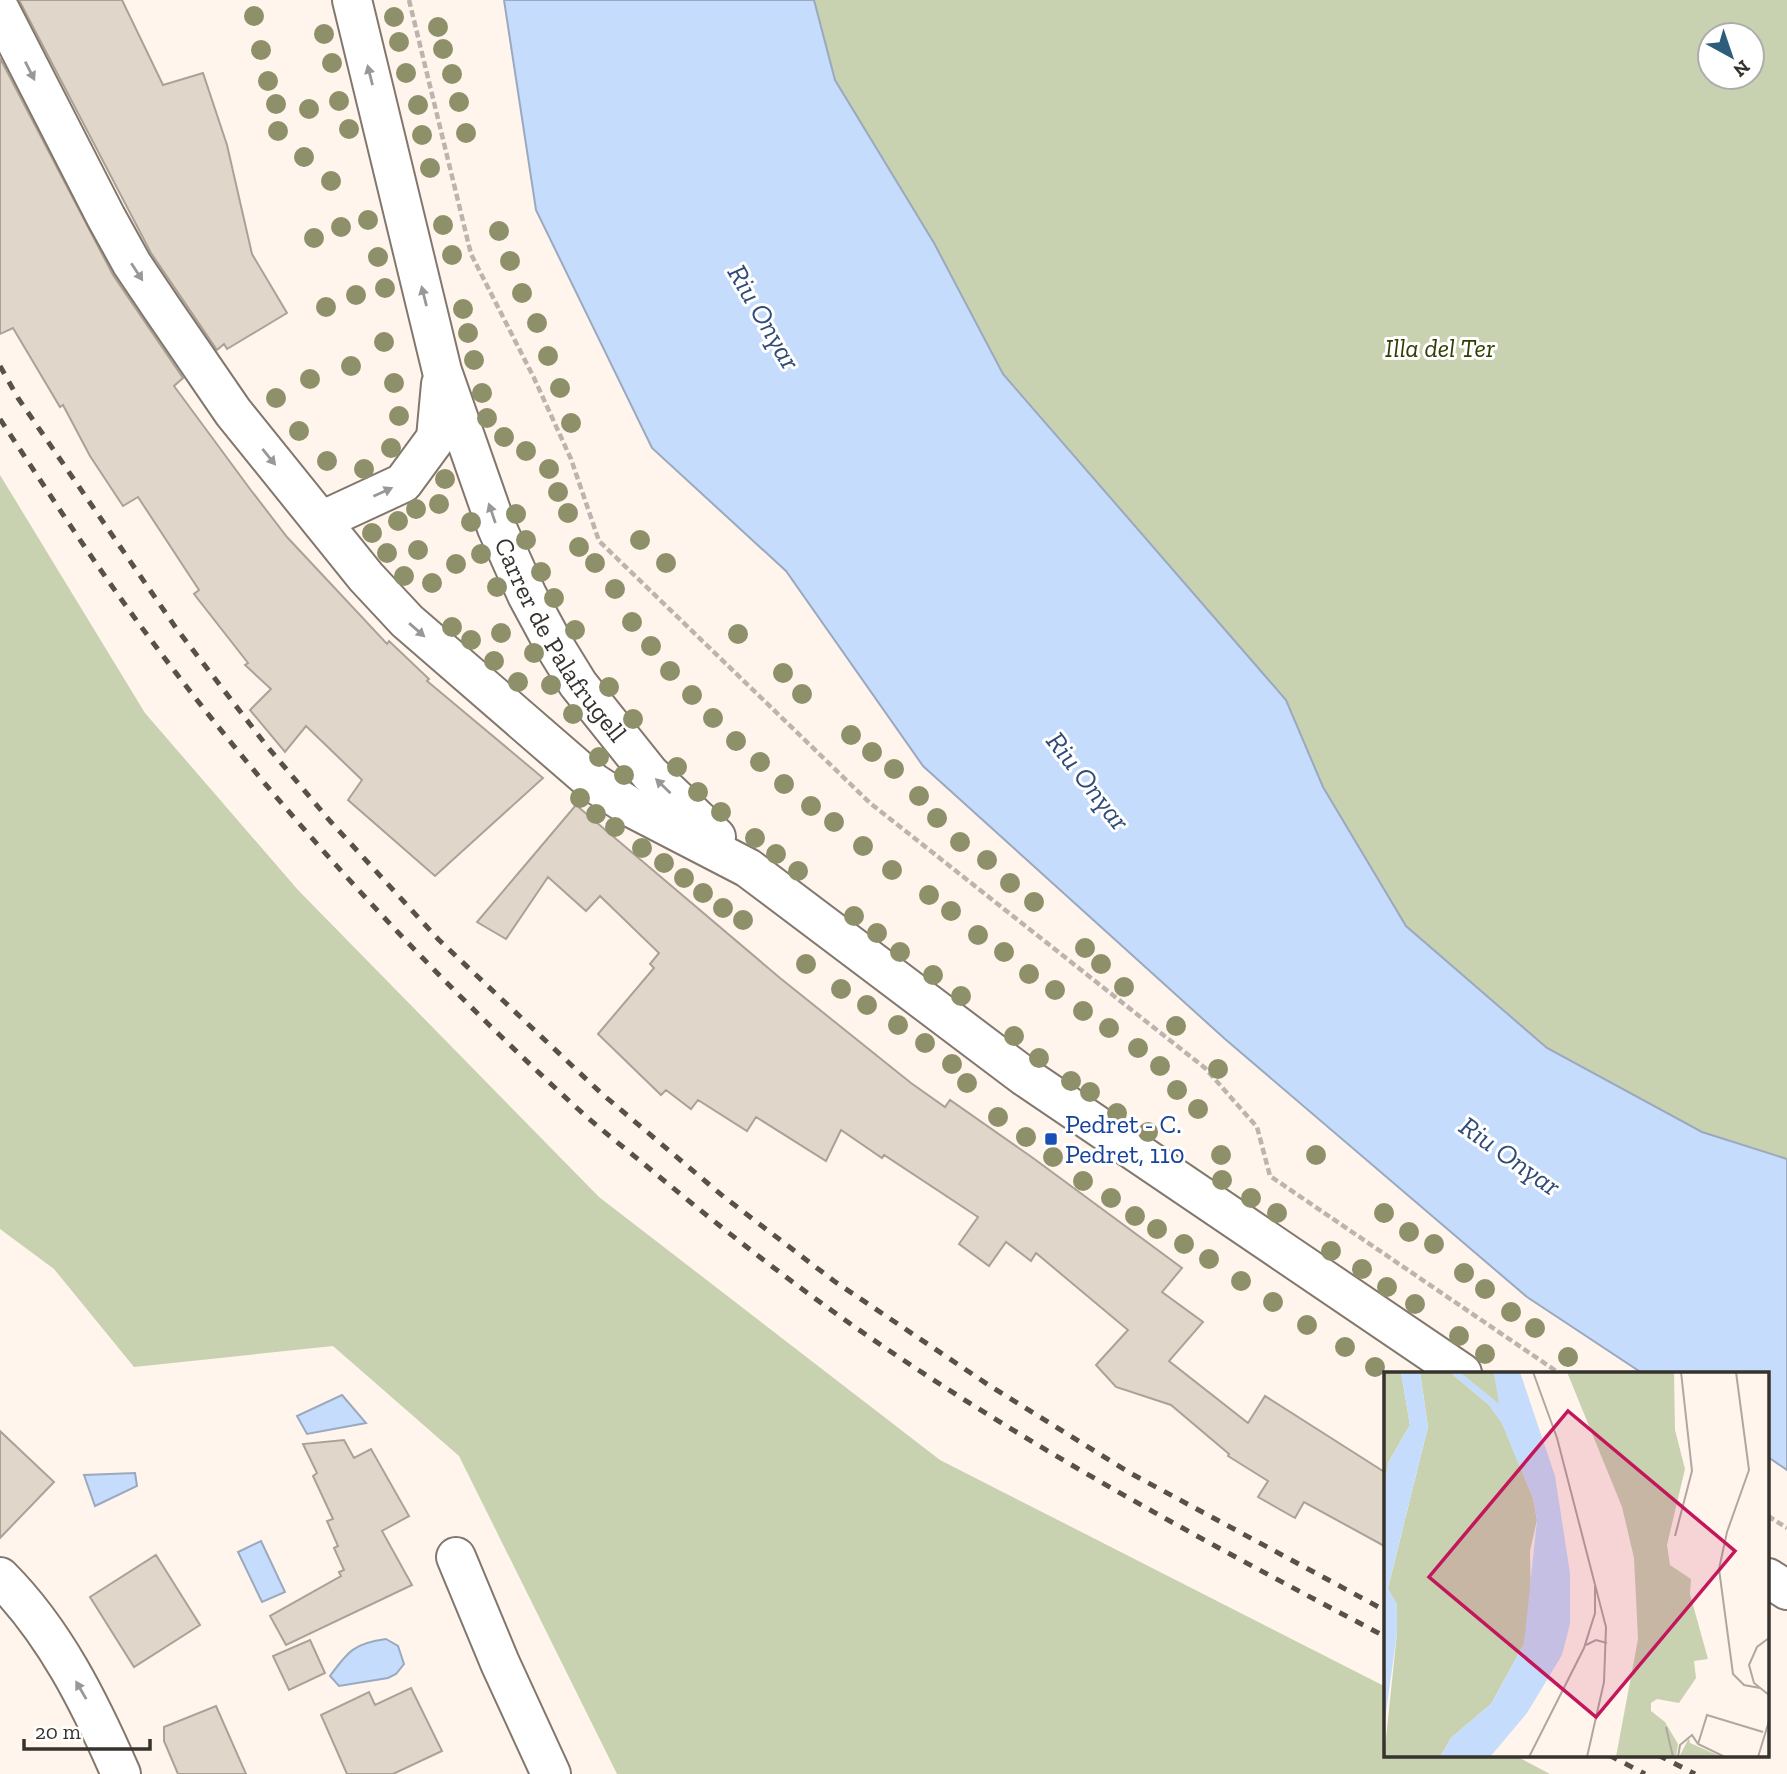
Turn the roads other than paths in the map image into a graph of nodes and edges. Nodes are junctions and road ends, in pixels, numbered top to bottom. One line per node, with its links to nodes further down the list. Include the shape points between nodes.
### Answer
1 (352, 0): 3 (street, Carrer de Palafrugell, one-way to 1)
2 (0, 10): 4 (street, one-way to 4, via 132,264 233,412)
3 (442, 371): 4 (street, Carrer de Palafrugell, one-way to 3, via 403,483 436,438); 5 (street, Carrer de Palafrugell, one-way to 3, via 650,774 603,717 554,645 497,528)
4 (321, 521): 5 (street, one-way to 5, via 407,621 594,783)
5 (748, 868): 6 (street, via 1024,1076)
6 (1461, 1372)
7 (456, 1557): 12 (street)
8 (0, 1577): 11 (street, one-way to 8, via 71,1672 46,1632)
9 (1770, 1579): 10 (street)
10 (1787, 1590)
11 (121, 1774)
12 (551, 1774)

